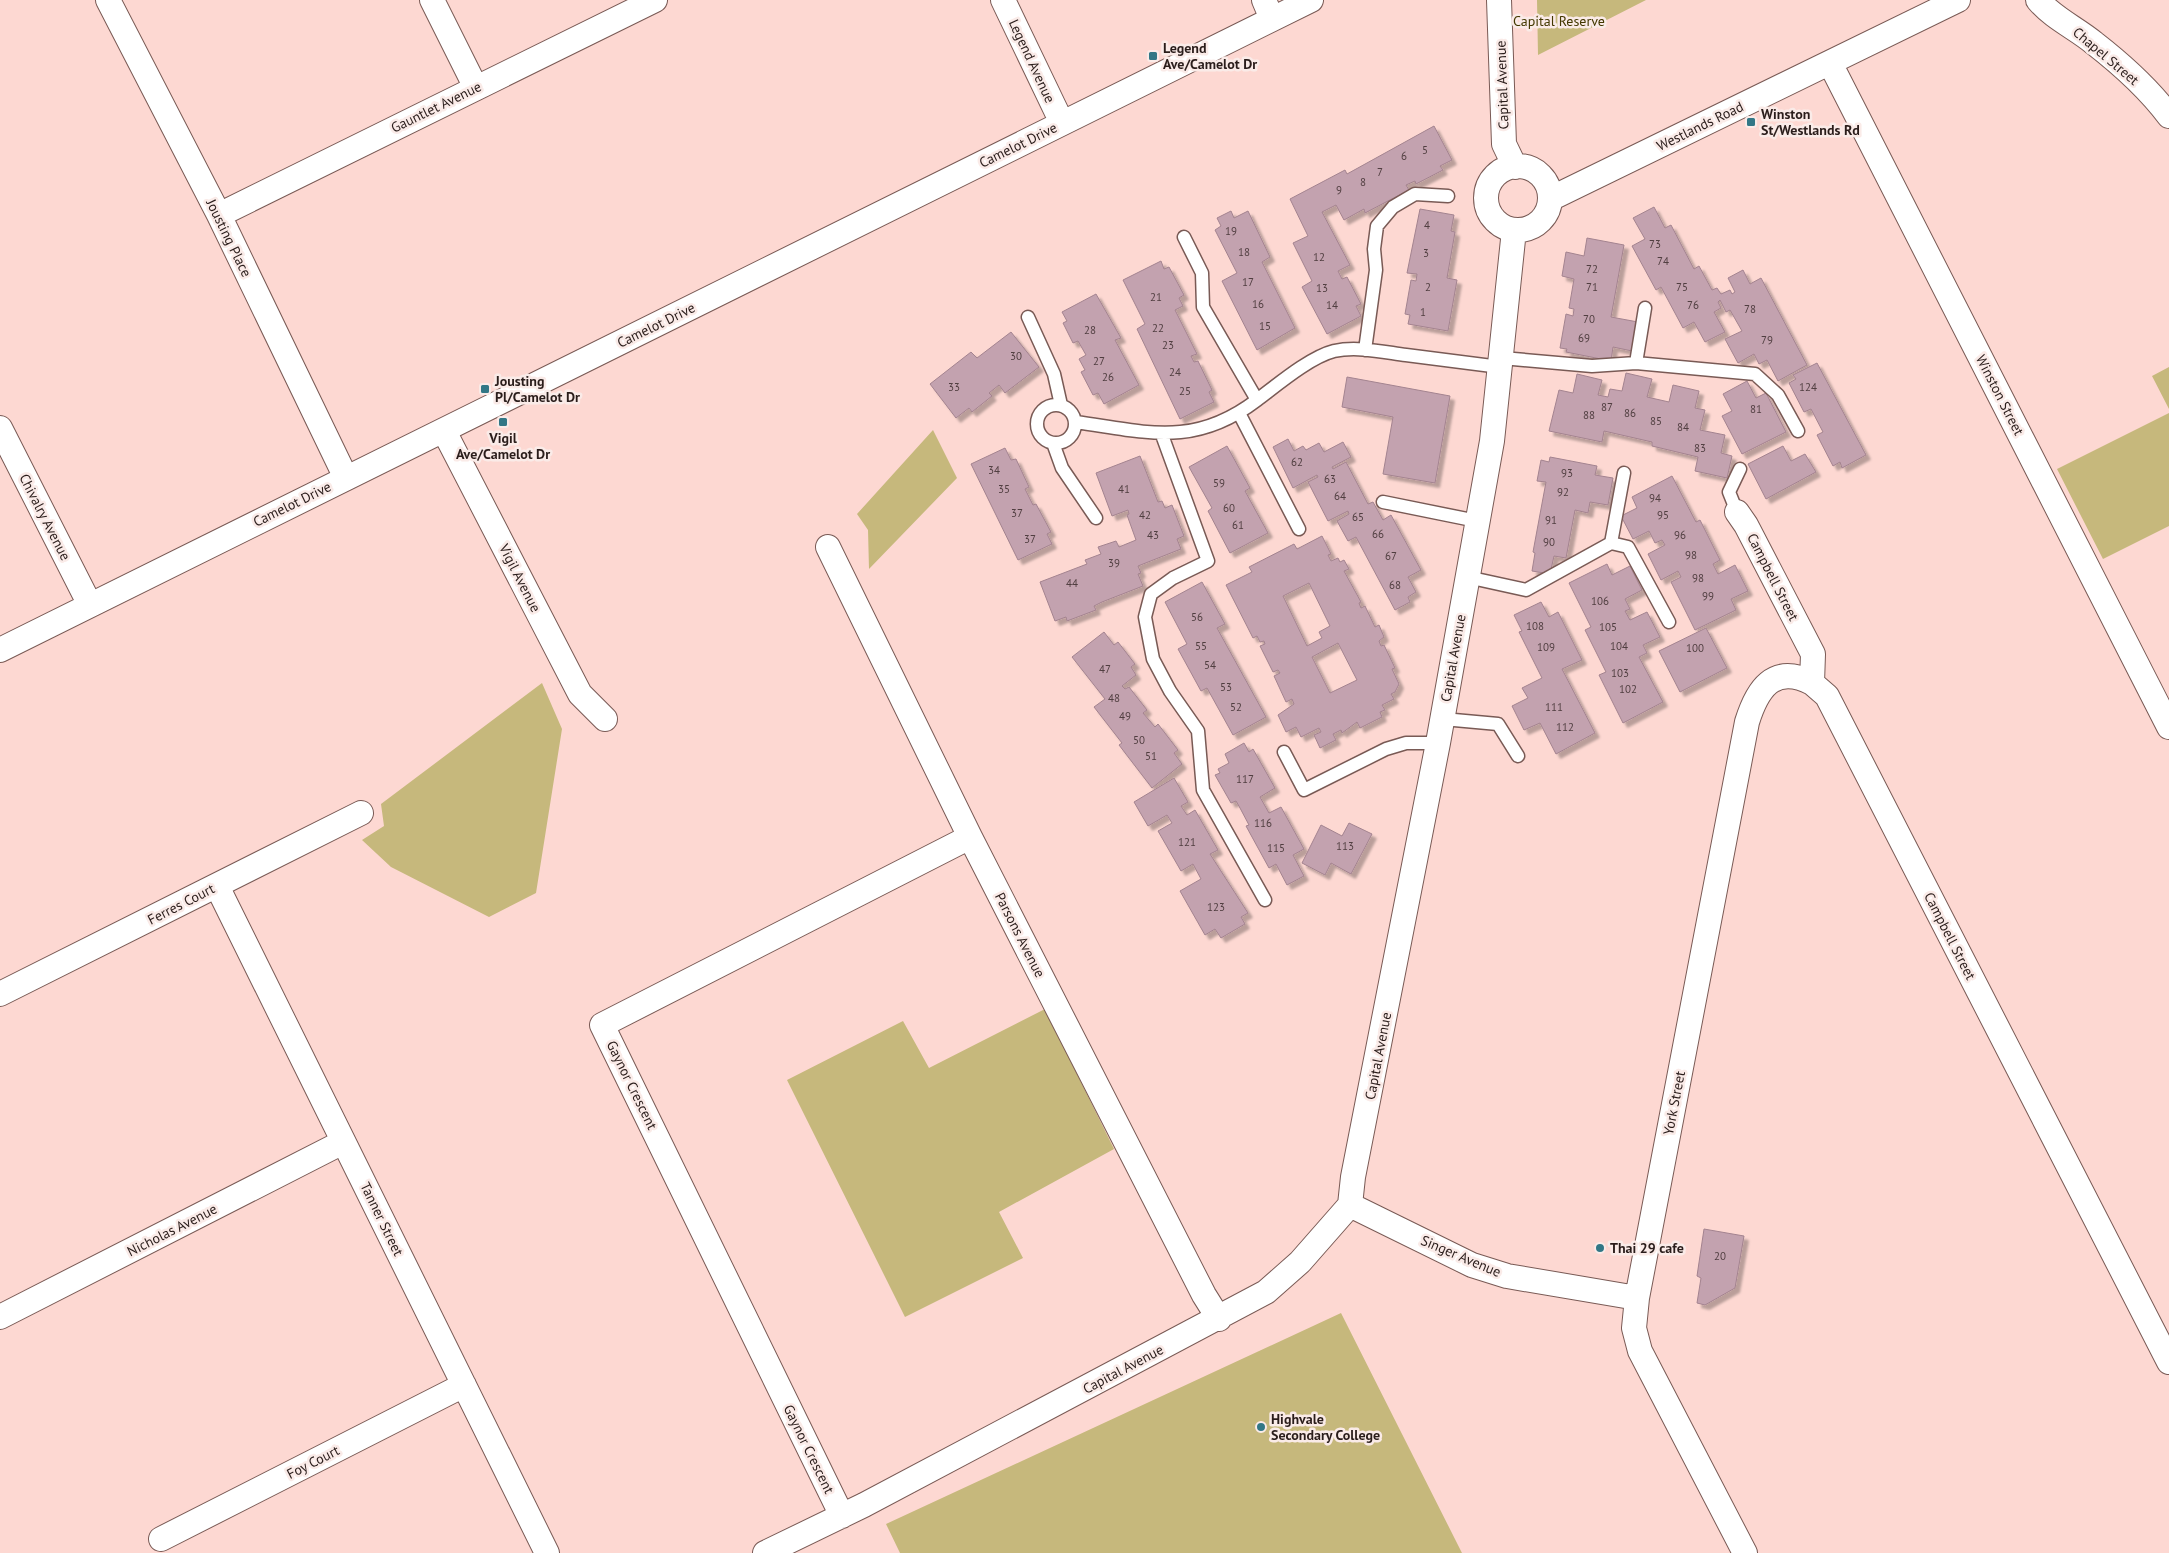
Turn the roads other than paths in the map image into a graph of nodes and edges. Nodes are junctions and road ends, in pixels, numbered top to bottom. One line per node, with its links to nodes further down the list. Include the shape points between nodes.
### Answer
1 (108, 0): 17 (street, Jousting Place)
2 (432, 0): 11 (street)
3 (655, 0): 11 (street, Gauntlet Avenue)
4 (1003, 0): 13 (street, Legend Avenue)
5 (1311, 0): 9 (street, Camelot Drive)
6 (1499, 0): 14 (street, Capital Avenue, via 1504,144)
7 (1958, 0): 10 (street, Westlands Road)
8 (2038, 0): 12 (street, Chapel Street, via 2134,77)
9 (1268, 10): 13 (street, Camelot Drive)
10 (1830, 63): 16 (street, Westlands Road); 51 (street, Winston Street)
11 (476, 88): 17 (street, Gauntlet Avenue)
12 (2169, 116)
13 (1062, 123): 30 (street, Camelot Drive)
14 (1515, 167): 16 (street, via 1536,172 1544,180); 18 (street, via 1493,179 1486,200 1494,220)
15 (1448, 196): 22 (lane, via 1415,194 1393,207 1377,226 1376,270)
16 (1550, 198): 18 (street, via 1542,219 1524,230)
17 (219, 215): 36 (street, Jousting Place)
18 (1514, 230): 23 (street, Capital Avenue)
19 (1184, 237): 25 (lane, via 1202,273 1202,307)
20 (1645, 308): 24 (lane)
21 (1028, 317): 26 (lane, via 1054,374)
22 (1365, 350): 23 (lane); 25 (lane, via 1333,351 1293,372)
23 (1501, 363): 24 (lane, via 1592,366); 40 (street, Capital Avenue, via 1492,441)
24 (1636, 363): 31 (lane, via 1754,374 1778,394)
25 (1257, 400): 27 (lane)
26 (1061, 405): 28 (lane, via 1072,413); 33 (lane, via 1048,407 1038,419 1040,436)
27 (1239, 413): 32 (lane, via 1205,428); 41 (lane)
28 (1076, 422): 32 (lane); 33 (lane, via 1071,437)
29 (0, 428): 45 (street, Chivalry Avenue)
30 (444, 431): 36 (street, Camelot Drive); 50 (street, Vigil Avenue, via 580,694)
31 (1798, 431)
32 (1162, 435): 58 (lane, via 1208,561 1173,578 1151,594 1145,617 1153,659 1170,691 1198,731 1203,790)
33 (1053, 443): 39 (lane, via 1062,468)
34 (1740, 469): 38 (lane, via 1729,492)
35 (1624, 473): 42 (lane)
36 (346, 478): 45 (street, Camelot Drive)
37 (1383, 502): 40 (lane)
38 (1737, 512): 48 (street, Campbell Street, via 1813,654)
39 (1096, 518)
40 (1477, 522): 44 (street, Capital Avenue)
41 (1300, 529)
42 (1611, 543): 44 (lane, via 1526,590); 46 (lane, via 1628,547)
43 (828, 548): 56 (street, Parsons Avenue)
44 (1467, 577): 49 (street, Capital Avenue)
45 (90, 604): 47 (street, Camelot Drive)
46 (1668, 622)
47 (0, 650)
48 (1812, 682): 62 (street, York Street, via 1790,676 1777,678 1765,685 1754,699 1747,722); 65 (street, Campbell Street, via 1827,696)
49 (1442, 718): 52 (street, Capital Avenue); 54 (lane, via 1498,724)
50 (605, 719)
51 (2169, 727)
52 (1438, 743): 53 (lane, via 1406,743 1386,749 1304,790); 61 (street, Capital Avenue)
53 (1284, 752)
54 (1518, 756)
55 (361, 813): 57 (street, Ferres Court)
56 (970, 837): 64 (street, Parsons Avenue); 67 (street, Gaynor Crescent, via 602,1025)
57 (217, 886): 59 (street, Ferres Court); 60 (street, Tanner Street)
58 (1265, 900)
59 (0, 994)
60 (343, 1142): 63 (street, Nicholas Avenue); 66 (street, Tanner Street)
61 (1350, 1205): 62 (street, Singer Avenue, via 1472,1264 1507,1276); 64 (street, Capital Avenue, via 1300,1262 1266,1292)
62 (1637, 1298): 71 (street, York Street, via 1634,1328 1640,1351)
63 (0, 1317)
64 (1219, 1319): 67 (street, Capital Avenue)
65 (2169, 1362)
66 (464, 1385): 68 (street, Foy Court); 69 (street, Tanner Street)
67 (842, 1516): 70 (street, Capital Avenue)
68 (161, 1539)
69 (548, 1553)
70 (765, 1553)
71 (1745, 1553)

